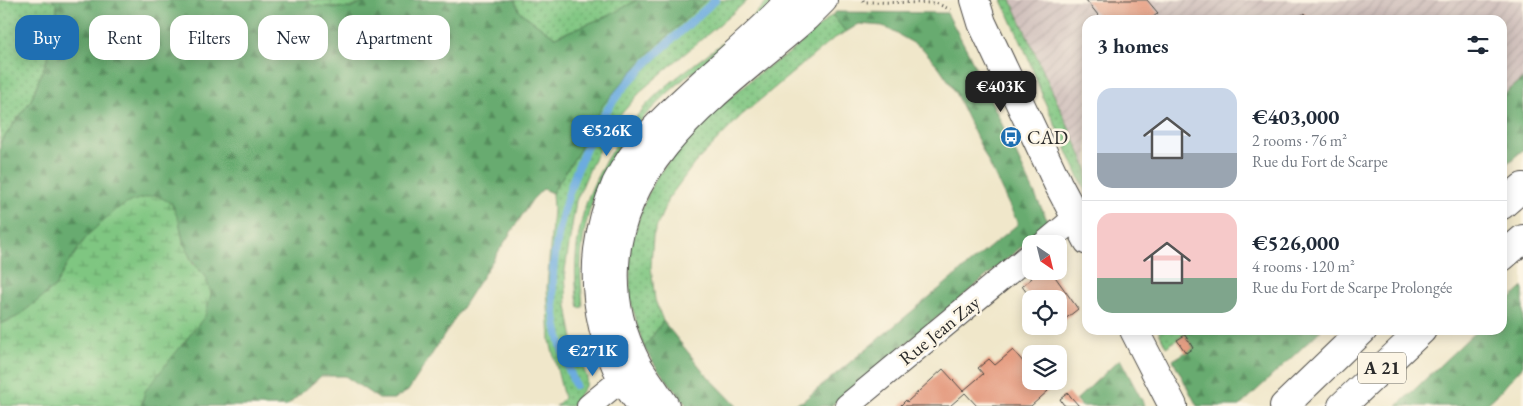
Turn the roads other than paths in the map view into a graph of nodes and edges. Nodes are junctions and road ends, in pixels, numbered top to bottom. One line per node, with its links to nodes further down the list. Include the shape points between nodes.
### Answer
1 (791, 0): 15 (main road, via 658,125 635,153 616,185 603,223 596,279 604,332 614,362)
2 (823, 0): 15 (main road, via 678,130 647,169 629,201 618,238 614,281 619,320 630,351)
3 (963, 0): 4 (main road)
4 (978, 11): 7 (main road)
5 (1523, 187): 6 (main road)
6 (1507, 201)
7 (1082, 230): 8 (street)
8 (1068, 235)
9 (1523, 239): 10 (main road)
10 (1507, 253)
11 (1022, 261): 20 (street, Rue Jean Zay)
12 (1137, 335): 21 (main road)
13 (1358, 335): 16 (main road, A 21)
14 (1417, 335): 24 (main road, A 21)
15 (631, 373): 17 (street); 18 (main road); 19 (main road)
16 (1305, 386): 22 (main road); 23 (main road, A 21)
17 (589, 406)
18 (642, 406)
19 (665, 406)
20 (846, 406)
21 (1173, 406)
22 (1275, 406)
23 (1284, 406)
24 (1342, 406)

